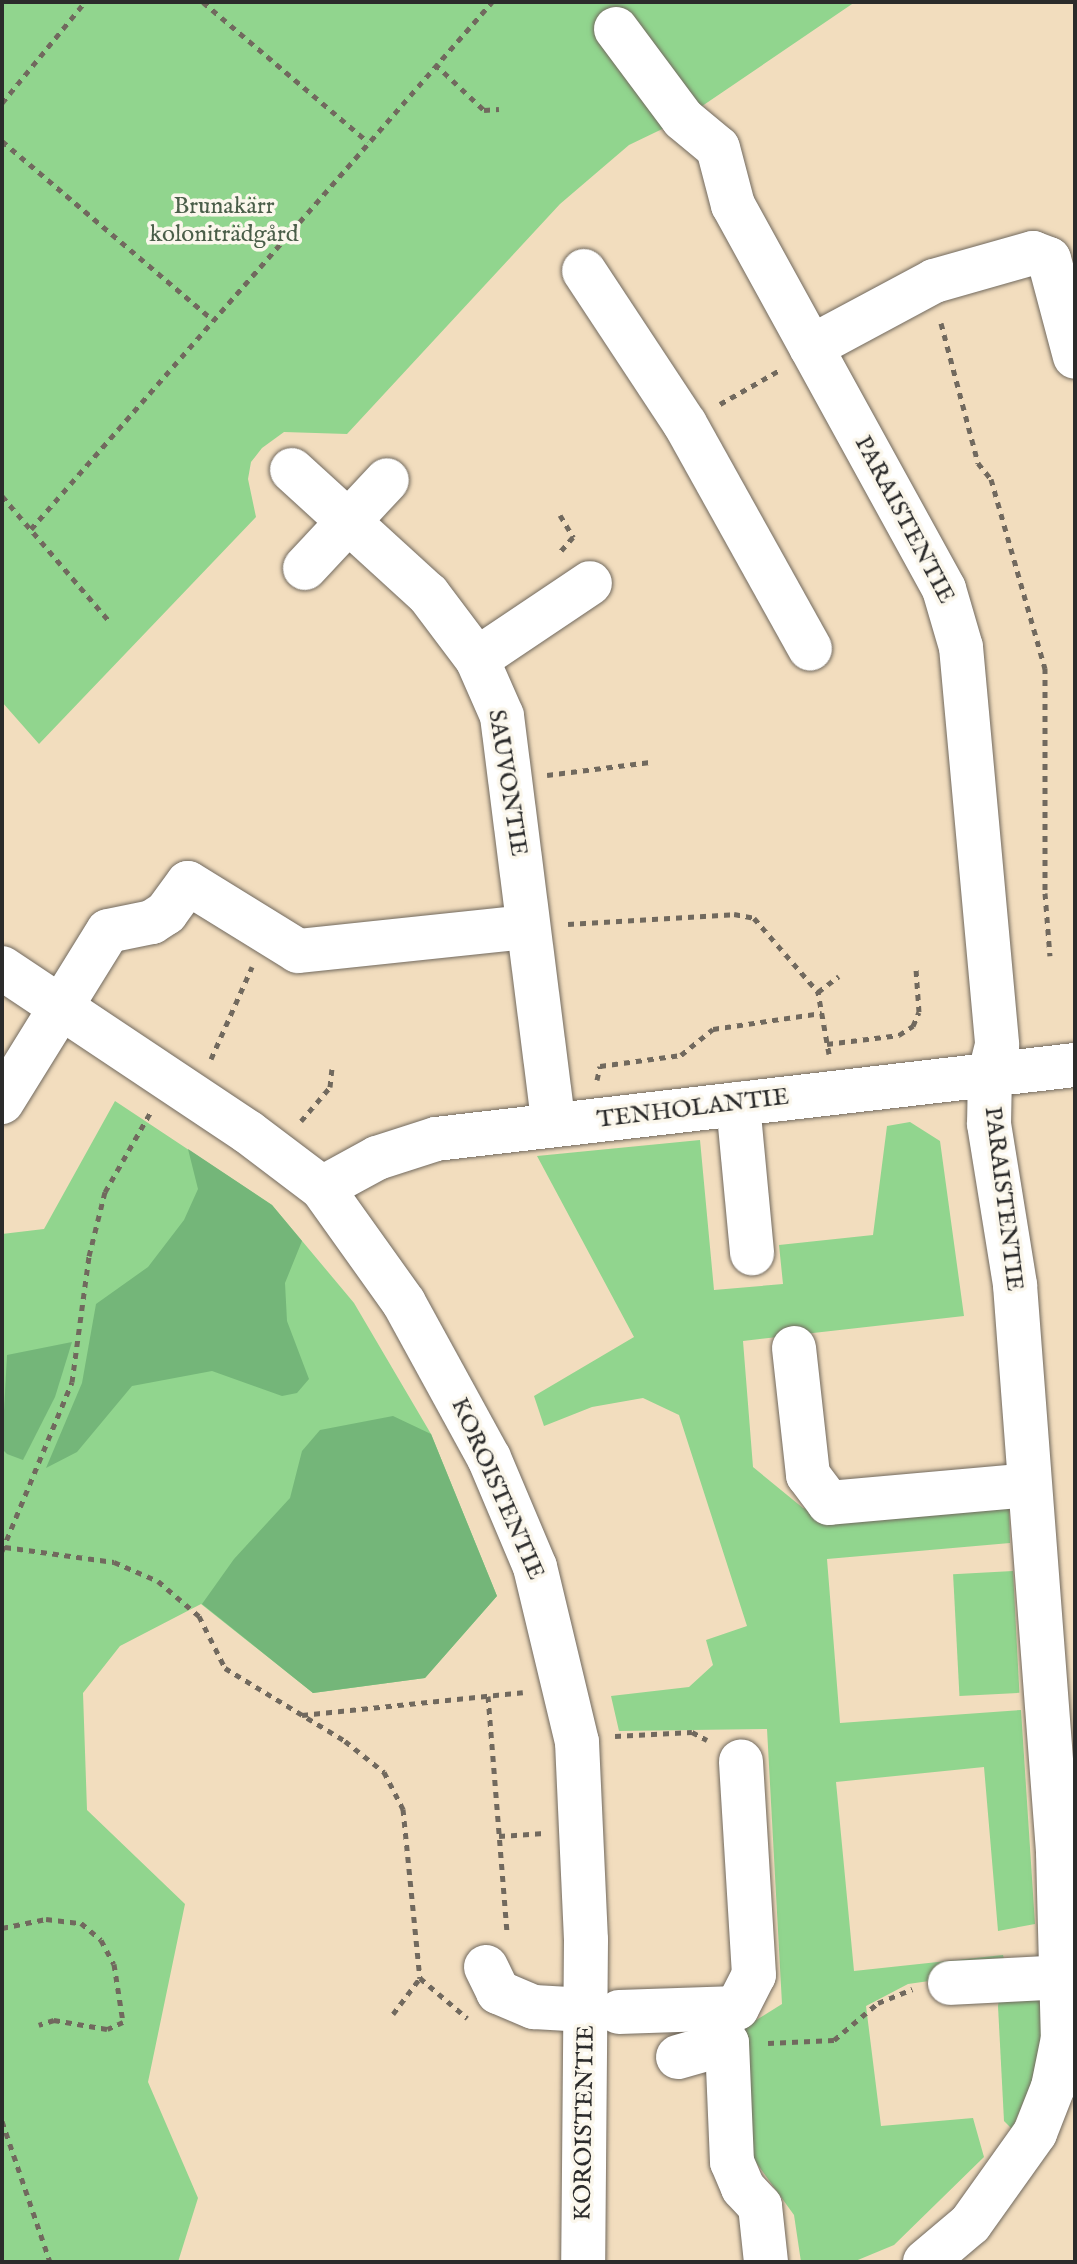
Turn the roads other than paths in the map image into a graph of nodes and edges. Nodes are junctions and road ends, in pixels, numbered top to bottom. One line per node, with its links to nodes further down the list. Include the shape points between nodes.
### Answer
1 (616, 29): 3 (street, PARAISTENTIE, via 683,119 718,148 733,205)
2 (584, 271): 10 (street, via 685,424)
3 (811, 347): 4 (street, via 934,281 1033,253 1049,259); 16 (street, PARAISTENTIE, via 955,617 997,1045)
4 (1075, 357)
5 (292, 470): 7 (street, SAUVONTIE)
6 (387, 480): 7 (street)
7 (349, 519): 8 (street); 11 (street, SAUVONTIE, via 428,594)
8 (305, 568)
9 (590, 583): 11 (street)
10 (810, 649)
11 (477, 659): 12 (street, SAUVONTIE, via 502,716)
12 (527, 927): 14 (street, via 298,951 188,883 159,918 108,931); 19 (street, SAUVONTIE)
13 (2, 968): 14 (street, KOROISTENTIE)
14 (62, 1008): 17 (street); 20 (street, KOROISTENTIE)
15 (1075, 1065): 16 (street, TENHOLANTIE)
16 (990, 1073): 18 (street, TENHOLANTIE); 23 (street, PARAISTENTIE, via 990,1143 1015,1285)
17 (7, 1087)
18 (738, 1104): 19 (street, TENHOLANTIE); 21 (street)
19 (554, 1125): 20 (street, TENHOLANTIE, via 436,1139 377,1158)
20 (322, 1188): 28 (street, KOROISTENTIE, via 380,1266 440,1363 489,1458 535,1567 577,1742)
21 (752, 1253)
22 (794, 1348): 23 (street, via 808,1475 829,1503)
23 (1029, 1485): 26 (street, PARAISTENTIE)
24 (741, 1761): 28 (street, via 754,1975 737,2008)
25 (497, 1958): 28 (street, via 498,1992 534,2007)
26 (1063, 1977): 27 (street); 32 (street, PARAISTENTIE, via 1063,2038 1053,2087 1035,2133 970,2224)
27 (950, 1983)
28 (602, 2011): 30 (street, KOROISTENTIE)
29 (678, 2057): 31 (street, via 727,2043 732,2162 743,2188 760,2206)
30 (583, 2262)
31 (766, 2262)
32 (925, 2262)

